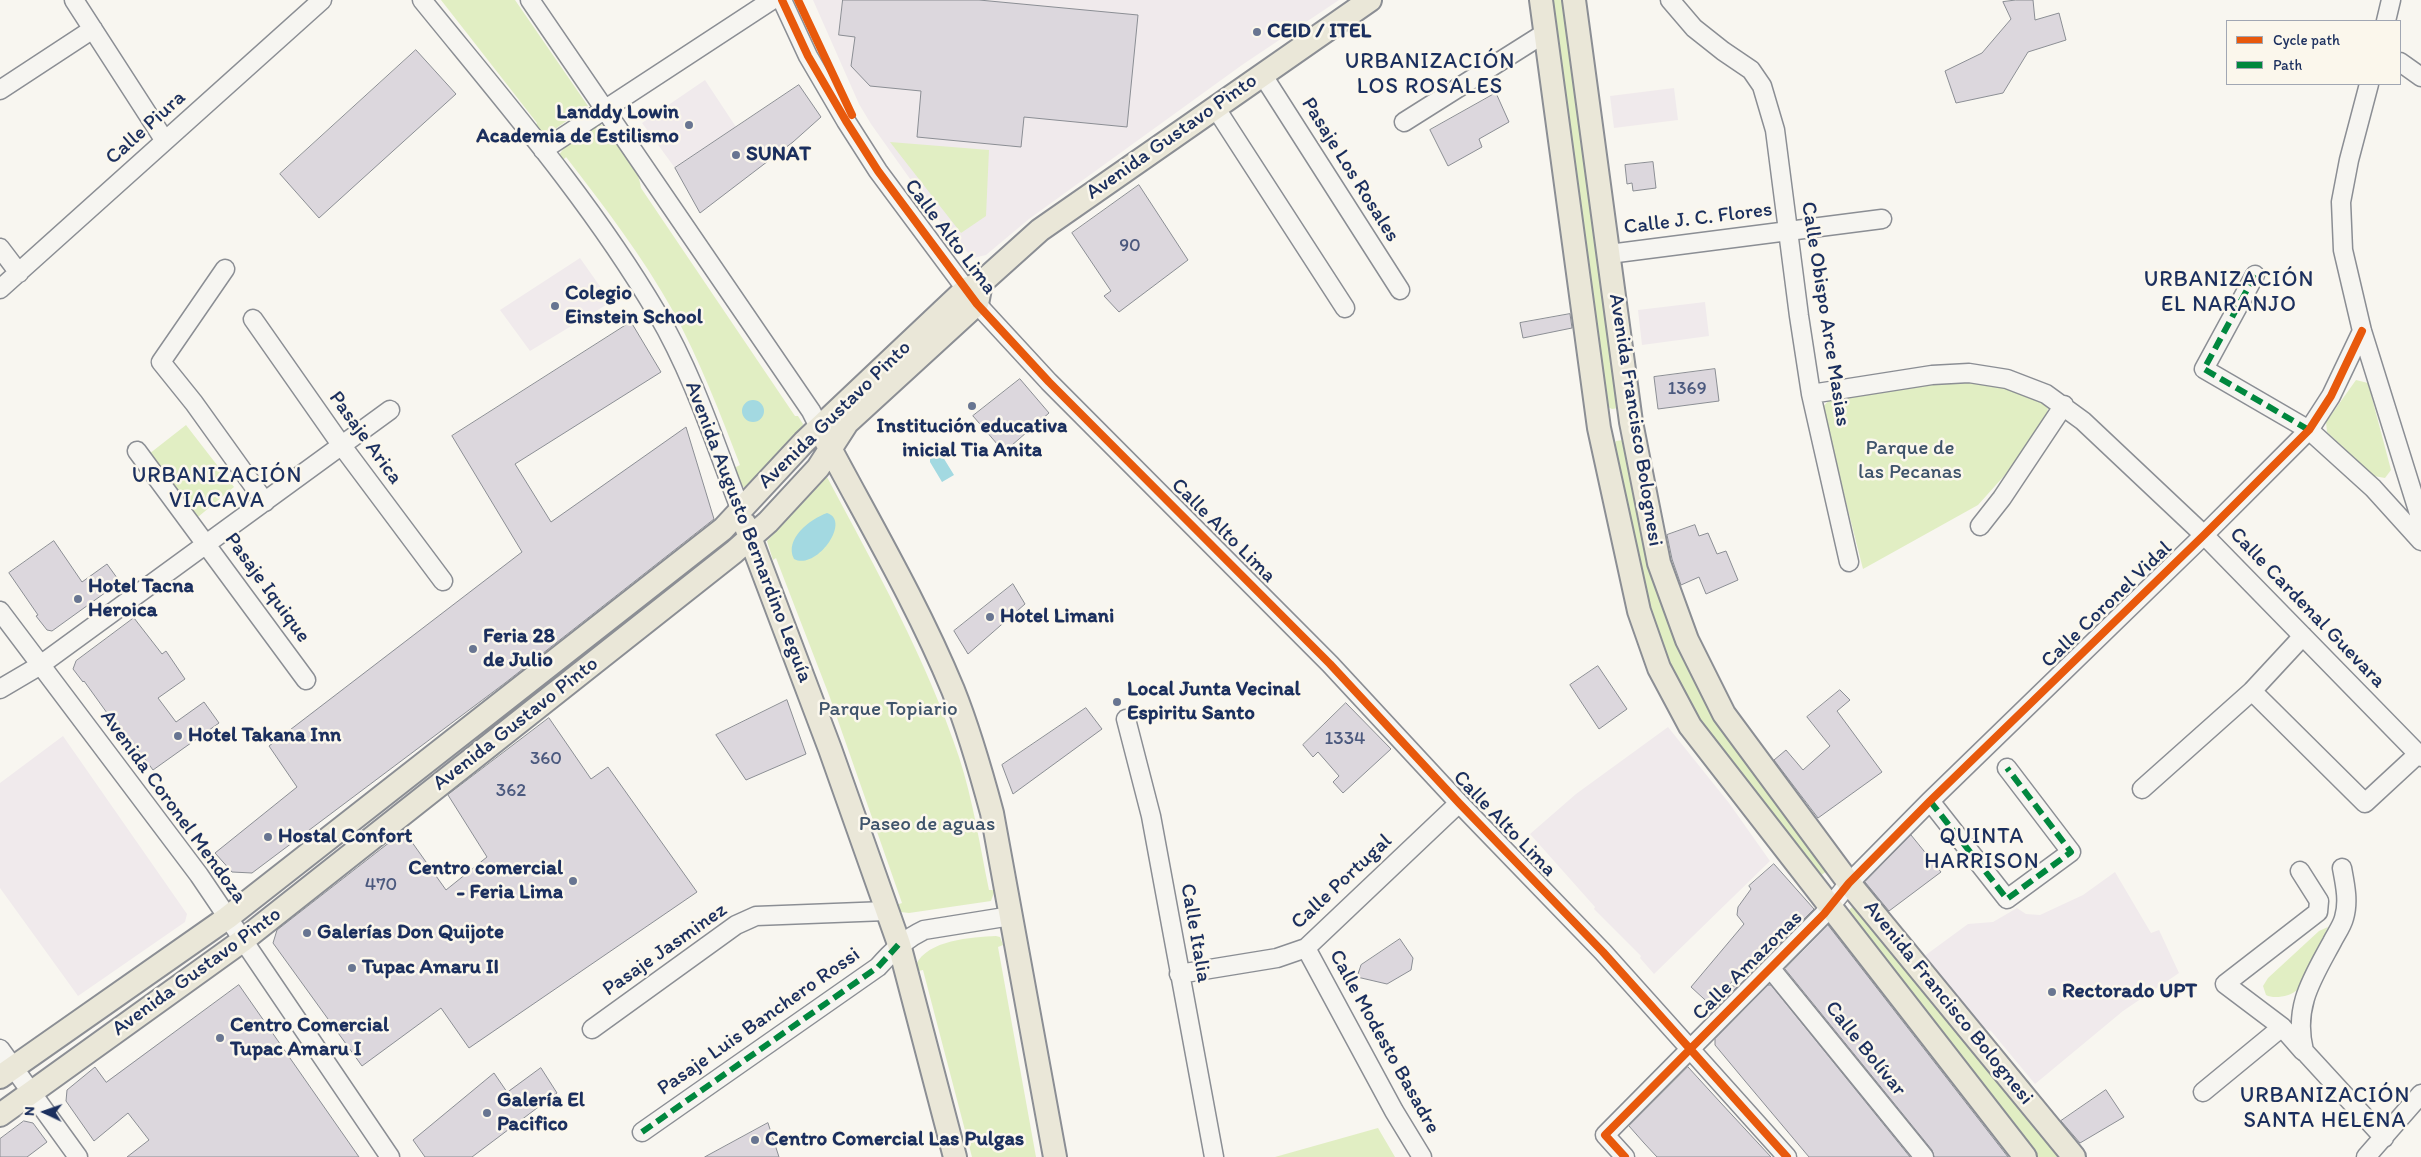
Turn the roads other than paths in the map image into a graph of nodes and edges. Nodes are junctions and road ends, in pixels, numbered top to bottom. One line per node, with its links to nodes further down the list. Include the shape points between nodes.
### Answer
1 (74, 0): 12 (street)
2 (322, 0): 22 (street, Calle Piura)
3 (422, 0): 23 (street, Avenida Augusto Bernardino Leguía)
4 (530, 0): 20 (street)
5 (1370, 0): 15 (main road, Avenida Gustavo Pinto)
6 (1541, 0): 13 (main road, Avenida Francisco Bolognesi)
7 (1574, 0): 27 (main road, Avenida Francisco Bolognesi)
8 (1670, 0): 25 (street, Calle Obispo Arce Masias, via 1694,28 1751,70 1762,86 1775,130)
9 (2391, 0): 11 (street)
10 (771, 1): 20 (street); 33 (street, Calle Alto Lima, via 878,170)
11 (2386, 20)
12 (93, 29): 18 (street); 22 (street)
13 (1545, 33): 21 (street); 42 (main road, Avenida Francisco Bolognesi)
14 (2401, 63): 16 (street)
15 (1262, 74): 19 (main road, Avenida Gustavo Pinto); 32 (street, Pasaje Los Rosales)
16 (2421, 77)
17 (2369, 85): 36 (street, via 2349,160 2340,222 2343,250)
18 (0, 90)
19 (1215, 107): 33 (main road, Avenida Gustavo Pinto, via 1040,230); 34 (street)
20 (604, 108): 23 (street); 41 (street)
21 (1404, 122)
22 (165, 141): 29 (street, Calle Piura)
23 (543, 150): 48 (street, Avenida Augusto Bernardino Leguía, via 603,230 658,314 689,375)
24 (1882, 219): 25 (street, Calle J. C. Flores)
25 (1789, 230): 27 (street, Calle J. C. Flores); 37 (street, Calle Obispo Arce Masias)
26 (0, 248): 29 (street)
27 (1609, 254): 40 (main road, Avenida Francisco Bolognesi)
28 (225, 269): 47 (street, via 161,362)
29 (19, 273): 31 (street, Calle Piura)
30 (2256, 275): 43 (street, via 2204,369)
31 (0, 289)
32 (1400, 290)
33 (975, 292): 41 (main road, Avenida Gustavo Pinto); 45 (main road, Avenida Gustavo Pinto, via 847,423); 68 (street, Calle Alto Lima, via 1049,382 1330,664)
34 (1345, 308)
35 (254, 319): 44 (street, Pasaje Arica)
36 (2362, 331): 43 (street, Calle Coronel Vidal, via 2331,396); 49 (street)
37 (1812, 394): 38 (street, Calle Cardenal Guevara, via 1969,373 2007,379); 55 (street, Calle Obispo Arce Masias)
38 (2064, 405): 50 (street); 51 (street, Calle Cardenal Guevara)
39 (390, 410): 44 (street)
40 (1631, 422): 42 (main road); 71 (main road, Avenida Francisco Bolognesi, via 1659,563 1704,677 1724,714)
41 (819, 427): 45 (main road); 48 (main road, Avenida Gustavo Pinto)
42 (1599, 428): 72 (main road, Avenida Francisco Bolognesi, via 1639,611 1670,690 1690,726)
43 (2309, 430): 51 (street, Calle Coronel Vidal); 53 (street, via 2373,488)
44 (342, 446): 47 (street); 56 (street, Pasaje Arica)
45 (831, 450): 52 (main road, Avenida Gustavo Pinto, via 818,468); 74 (main road, via 919,613 953,691 992,814)
46 (136, 452): 54 (street, Pasaje Iquique)
47 (264, 502): 54 (street)
48 (741, 511): 52 (main road, Avenida Augusto Bernardino Leguía); 75 (main road, Avenida Gustavo Pinto, via 723,529)
49 (2421, 520)
50 (1980, 526)
51 (2204, 535): 58 (street, Calle Cardenal Guevara); 67 (street, Calle Coronel Vidal)
52 (750, 538): 73 (main road, Avenida Augusto Bernardino Leguía, via 830,749); 76 (main road, Avenida Gustavo Pinto)
53 (2421, 541)
54 (206, 544): 59 (street); 60 (street, Pasaje Iquique)
55 (1849, 562)
56 (443, 581)
57 (0, 612): 59 (street, Avenida Coronel Mendoza)
58 (2303, 636): 62 (street); 64 (street, Calle Cardenal Guevara)
59 (39, 666): 61 (street); 75 (street, Avenida Coronel Mendoza, via 199,875)
60 (306, 680)
61 (0, 689)
62 (2252, 690): 64 (street, via 2365,804); 66 (street)
63 (1126, 719): 80 (street, Calle Italia, via 1151,816)
64 (2420, 756)
65 (2007, 768): 67 (street, via 2072,852 2007,899)
66 (2142, 789)
67 (1930, 801): 71 (street, Calle Coronel Vidal)
68 (1459, 802): 78 (street, Calle Portugal); 84 (street, Calle Alto Lima)
69 (2342, 868): 85 (street, via 2346,893 2344,918 2306,993 2300,1033)
70 (2300, 871): 81 (street, via 2319,901 2318,912 2225,984)
71 (1849, 883): 72 (street, Calle Amazonas); 103 (main road, Avenida Francisco Bolognesi)
72 (1831, 907): 79 (street, Calle Amazonas); 102 (main road, Avenida Francisco Bolognesi)
73 (886, 911): 77 (main road, Avenida Augusto Bernardino Leguía); 82 (street, Pasaje Jasminez, via 756,916 736,925)
74 (1011, 916): 77 (street, Pasaje Luis Banchero Rossi, via 924,930); 96 (main road)
75 (227, 918): 76 (street, Avenida Coronel Mendoza); 86 (main road, Avenida Gustavo Pinto)
76 (242, 941): 87 (main road, Avenida Gustavo Pinto); 94 (street, Avenida Coronel Mendoza)
77 (899, 944): 91 (street, Pasaje Luis Banchero Rossi, via 878,967); 95 (main road, Avenida Augusto Bernardino Leguía)
78 (1306, 948): 80 (street, Calle Portugal, via 1277,958); 98 (street, Calle Modesto Basadre)
79 (1771, 969): 84 (street, Calle Amazonas); 101 (street, Calle Bolívar)
80 (1179, 974): 97 (street, Calle Italia)
81 (2282, 1027): 85 (street); 88 (street)
82 (592, 1029)
83 (0, 1049): 86 (street)
84 (1691, 1049): 99 (street, Calle Amazonas, via 1605,1135); 100 (street, Calle Alto Lima)
85 (2304, 1051): 92 (street)
86 (7, 1072): 87 (street)
87 (32, 1092): 90 (main road, Avenida Gustavo Pinto); 93 (street)
88 (2203, 1092)
89 (2421, 1094): 92 (street)
90 (0, 1115)
91 (642, 1132)
92 (2384, 1138): 104 (street)
93 (78, 1157)
94 (390, 1157)
95 (955, 1157)
96 (1055, 1157)
97 (1214, 1157)
98 (1422, 1157)
99 (1625, 1157)
100 (1787, 1157)
101 (1924, 1157)
102 (2025, 1157)
103 (2074, 1157)
104 (2366, 1157)

